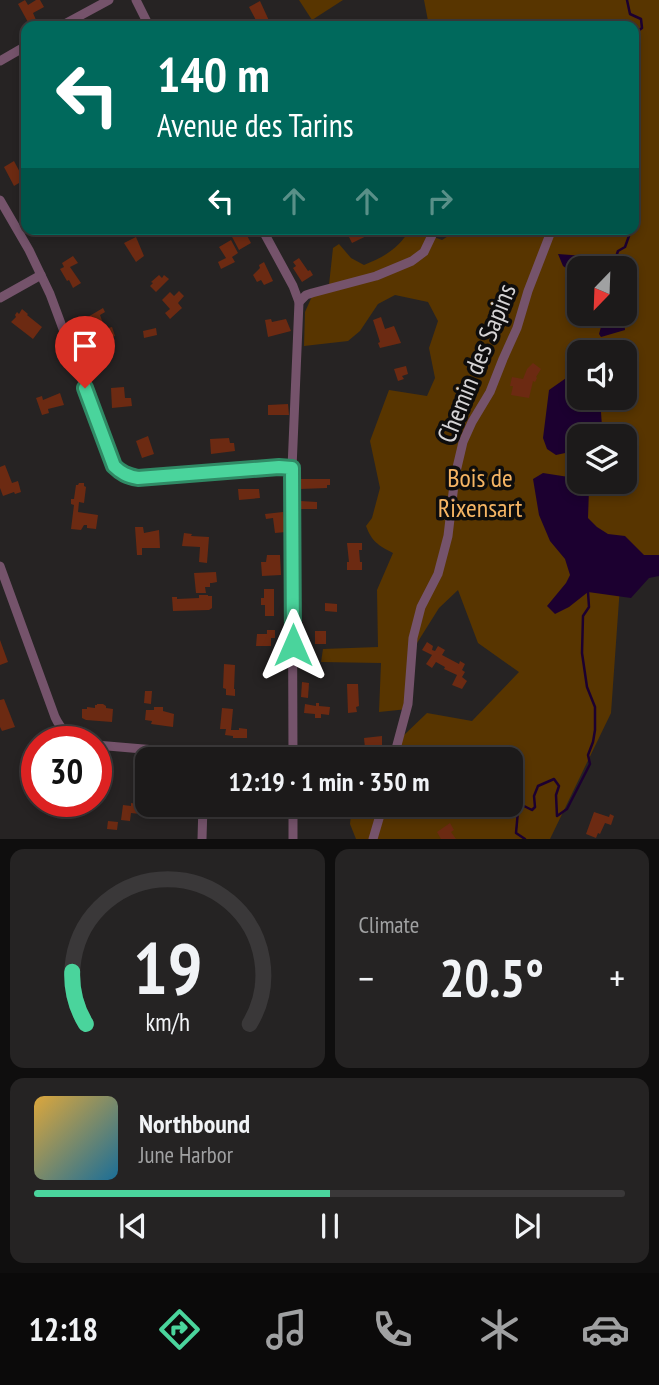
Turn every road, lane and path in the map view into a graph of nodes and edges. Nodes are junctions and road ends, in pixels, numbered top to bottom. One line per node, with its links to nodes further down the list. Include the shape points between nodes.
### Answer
1 (108, 0): 3 (street)
2 (136, 0): 4 (street)
3 (70, 21)
4 (146, 21)
5 (21, 49): 6 (street)
6 (0, 61)
7 (0, 200): 11 (street)
8 (265, 235): 13 (street)
9 (432, 235): 13 (street, via 412,261 306,295)
10 (550, 235): 19 (street, Chemin des Sapins, via 517,328 463,442 448,536 413,638 408,704)
11 (41, 275): 12 (street); 14 (street, via 120,472 138,478)
12 (0, 298)
13 (299, 302): 14 (street)
14 (292, 468): 18 (street)
15 (0, 566): 16 (street)
16 (60, 726)
17 (112, 747): 20 (street)
18 (293, 747)
19 (396, 747)
20 (135, 749)
21 (203, 817): 24 (street)
22 (293, 817): 25 (street)
23 (379, 817): 26 (street)
24 (202, 839)
25 (293, 839)
26 (373, 839)

